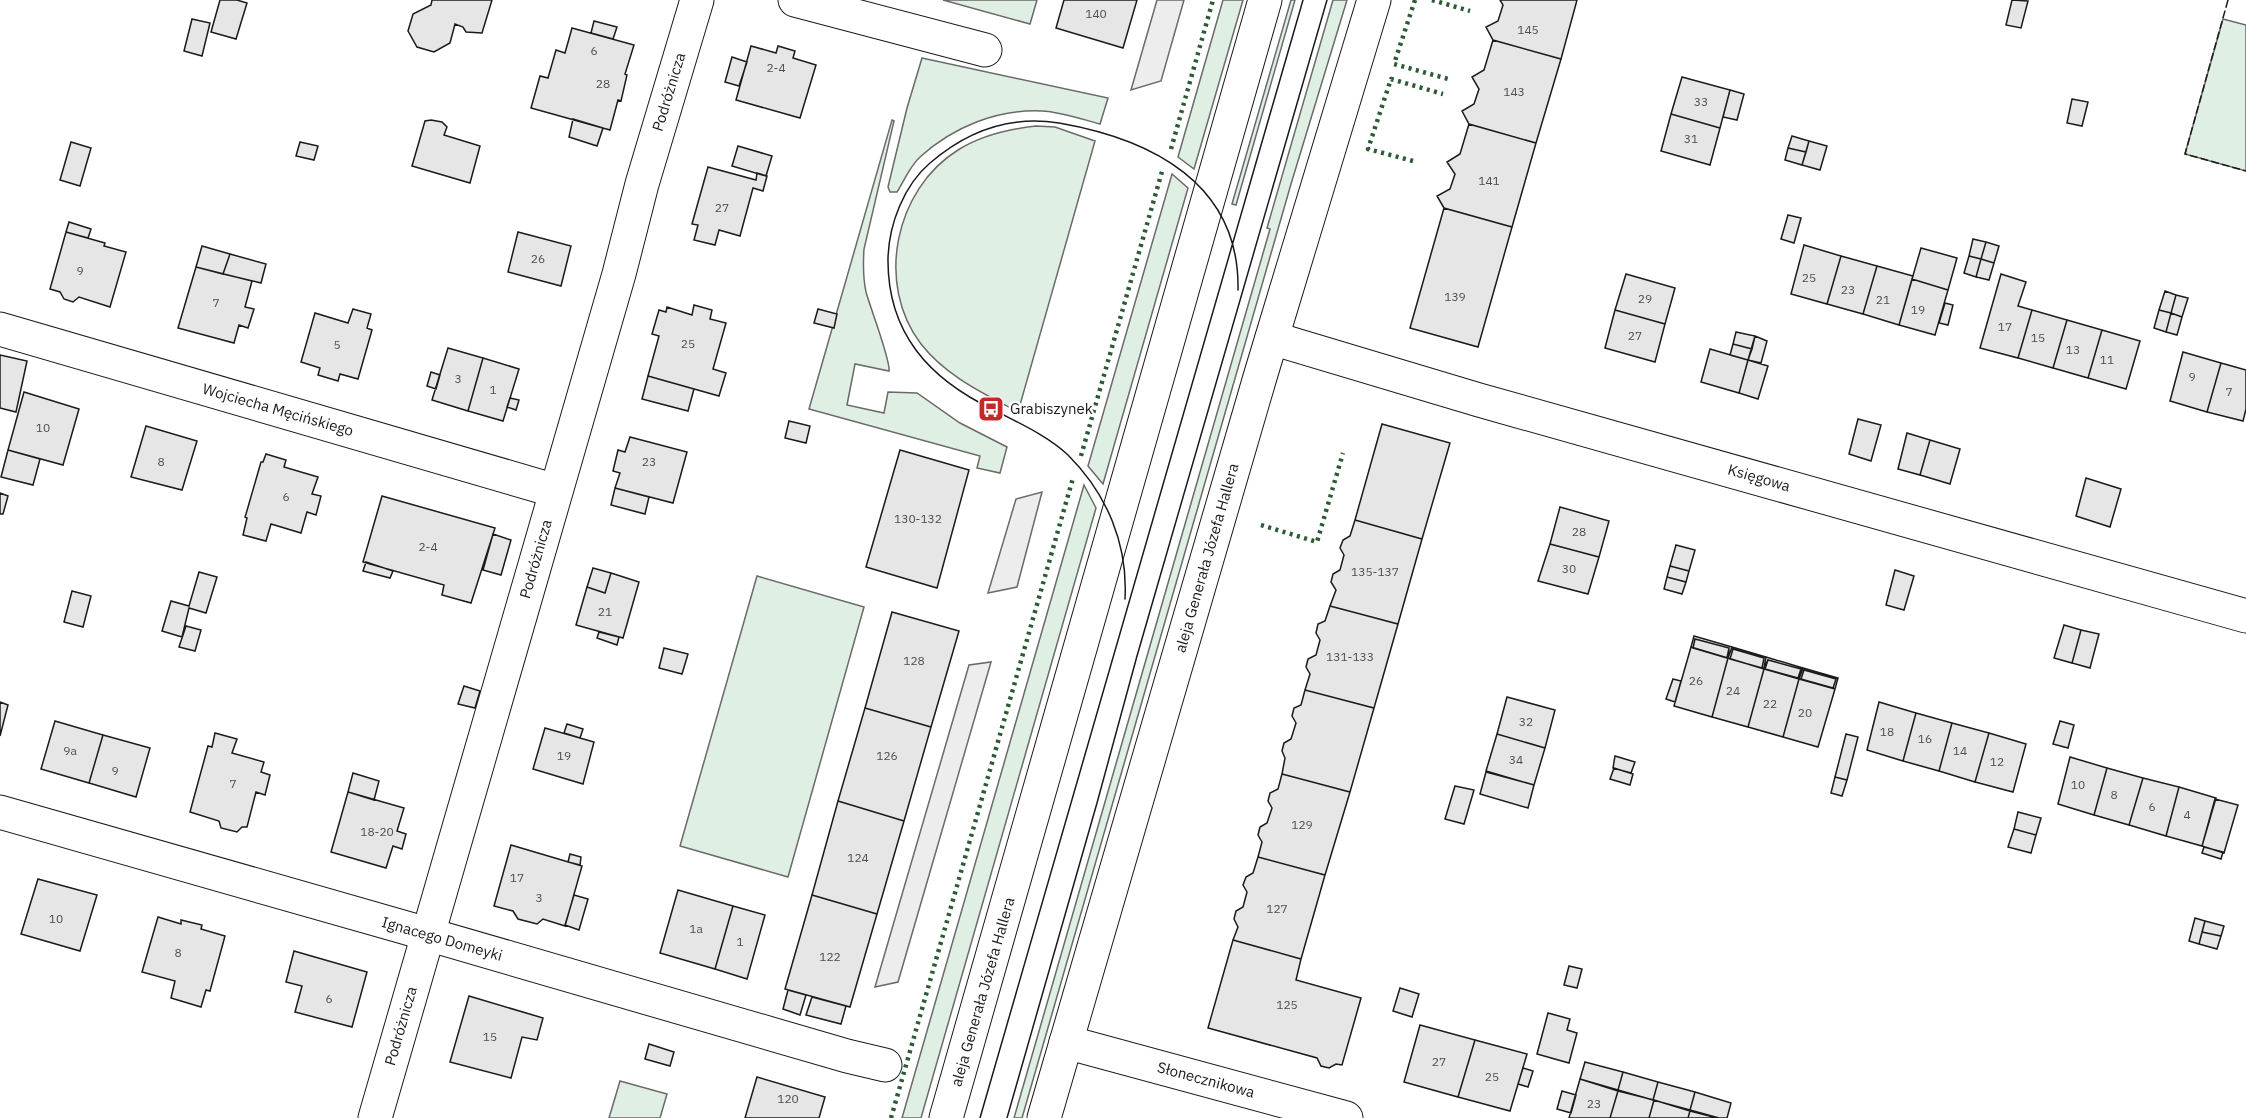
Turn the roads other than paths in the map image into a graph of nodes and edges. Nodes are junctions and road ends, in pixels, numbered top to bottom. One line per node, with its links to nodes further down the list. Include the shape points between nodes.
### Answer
1 (697, 0): 8 (street, Podróżnicza)
2 (795, 0): 5 (street)
3 (1265, 0): 15 (street, aleja Generała Józefa Hallera)
4 (1374, 0): 7 (street, aleja Generała Józefa Hallera)
5 (985, 50)
6 (0, 329): 8 (street, Wojciecha Męcińskiego)
7 (1272, 338): 9 (street, Księgowa); 12 (street, aleja Generała Józefa Hallera)
8 (556, 491): 11 (street, Podróżnicza)
9 (2246, 616)
10 (0, 812): 11 (street, Ignacego Domeyki)
11 (427, 934): 13 (street, Ignacego Domeyki); 14 (street, Podróżnicza)
12 (1066, 1042): 16 (street, aleja Generała Józefa Hallera); 17 (street, Słonecznikowa)
13 (885, 1065)
14 (375, 1118)
15 (946, 1118)
16 (1044, 1118)
17 (1346, 1118)

